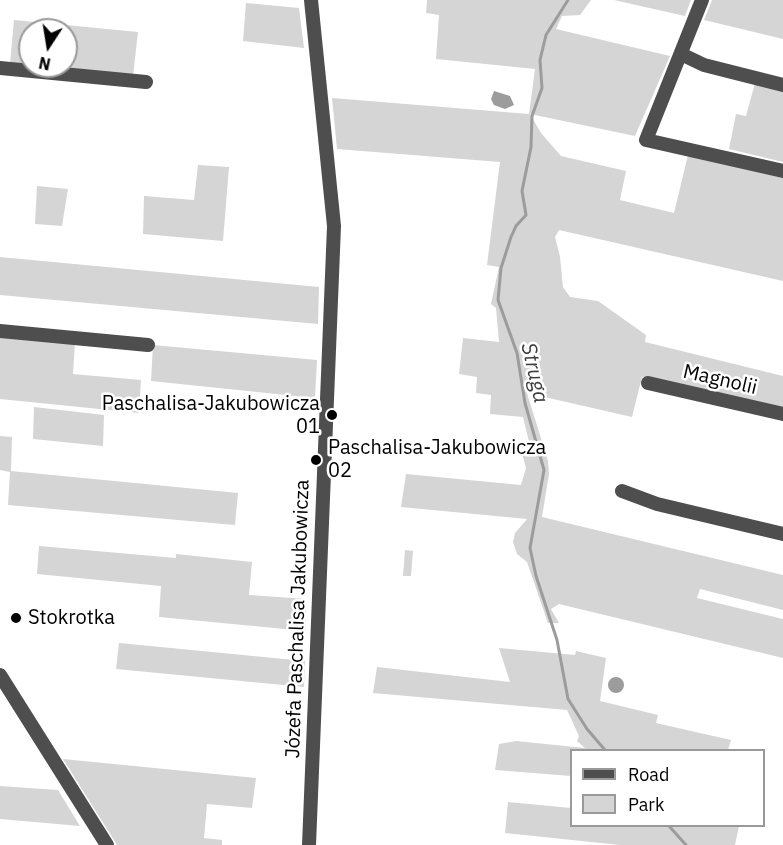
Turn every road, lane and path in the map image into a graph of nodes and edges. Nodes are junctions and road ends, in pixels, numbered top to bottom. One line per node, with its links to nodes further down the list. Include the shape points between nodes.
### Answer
1 (311, 0): 16 (street, Józefa Paschalisa Jakubowicza, via 334,226)
2 (702, 0): 3 (street)
3 (681, 54): 6 (street, via 704,65); 7 (street, via 646,140)
4 (0, 68): 5 (street)
5 (146, 82)
6 (783, 85)
7 (783, 171)
8 (0, 331): 9 (street)
9 (148, 345)
10 (648, 383): 11 (street, Magnolii)
11 (783, 414)
12 (622, 491): 13 (street, via 657,504)
13 (783, 534)
14 (0, 675): 15 (street)
15 (107, 845)
16 (309, 845)

